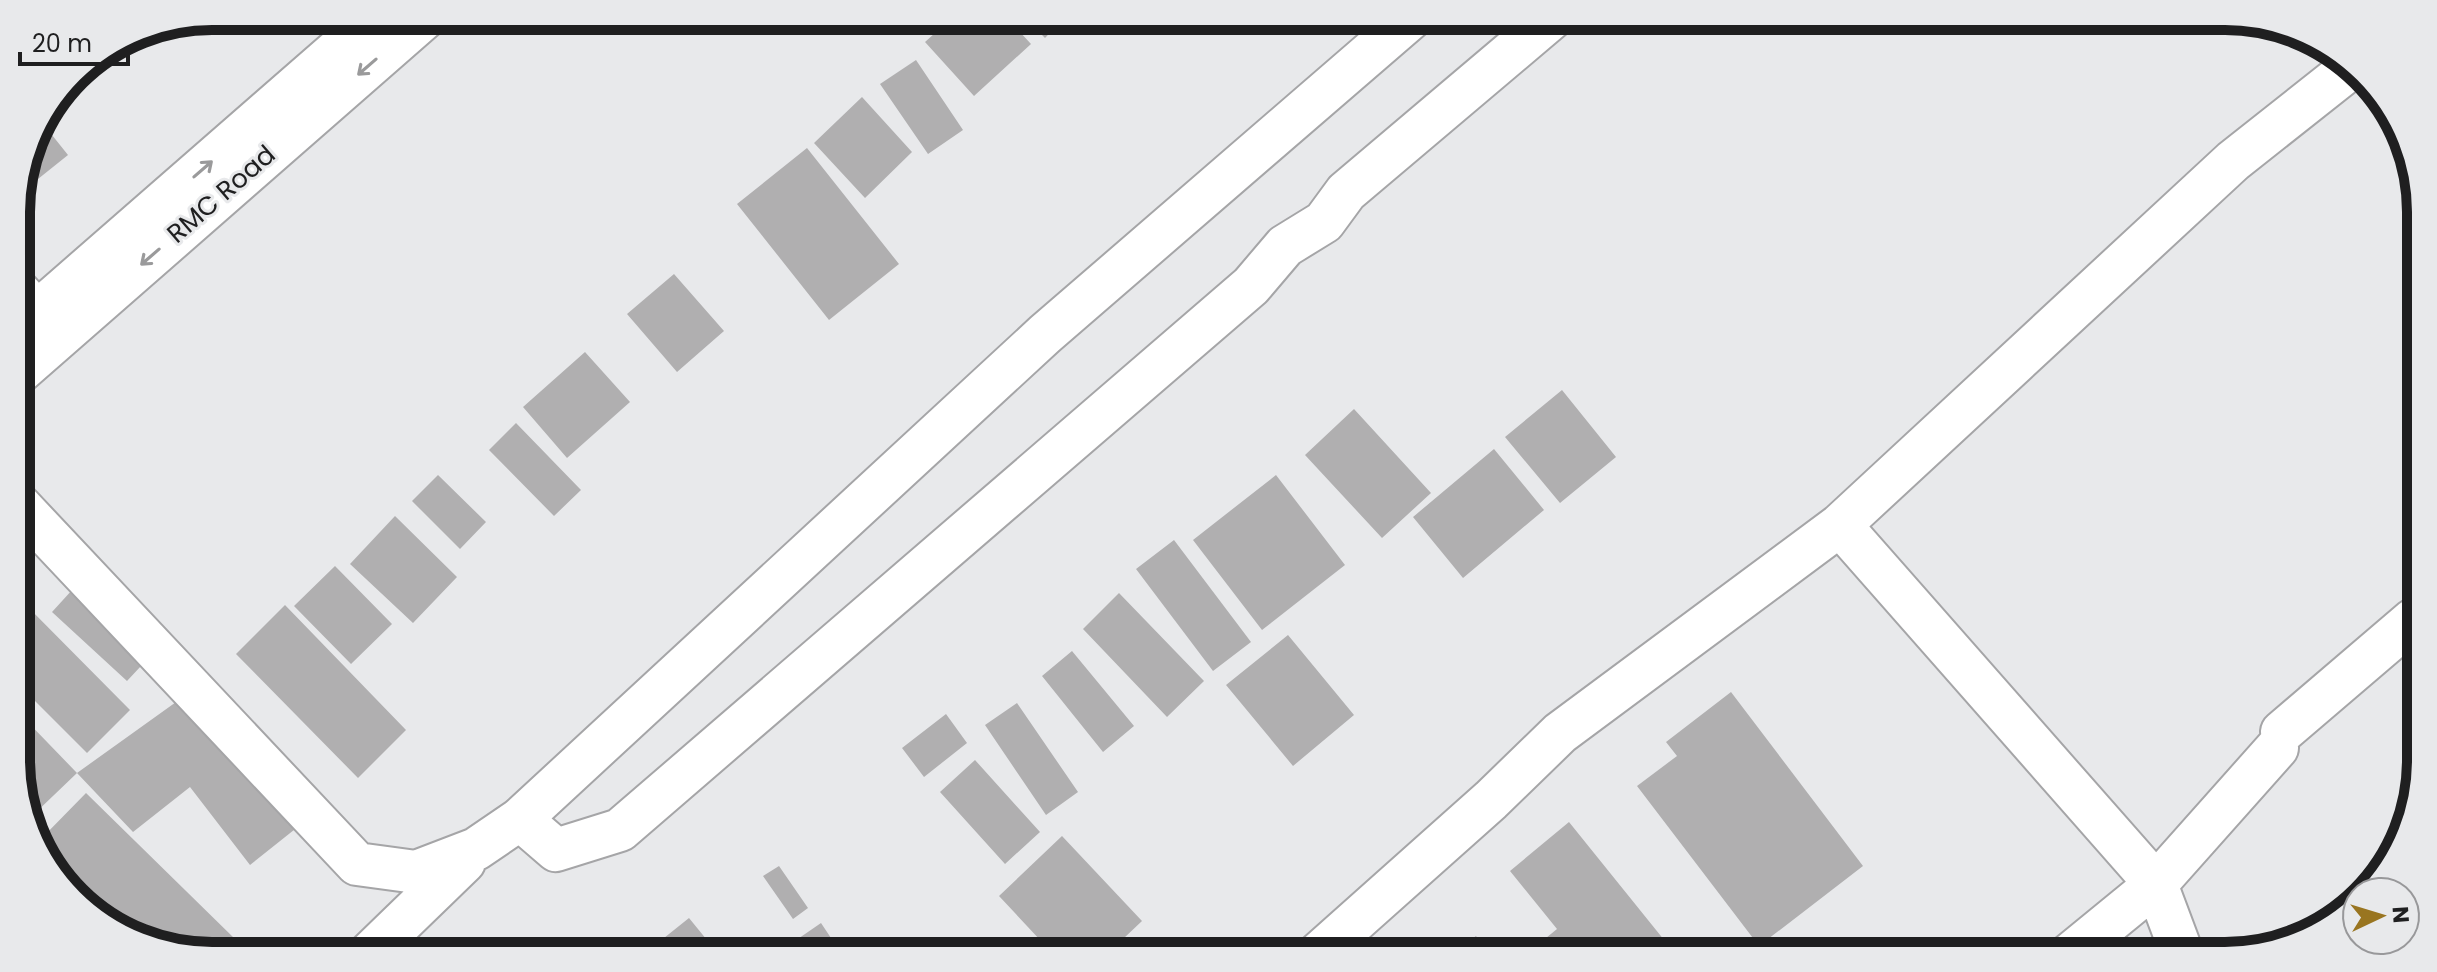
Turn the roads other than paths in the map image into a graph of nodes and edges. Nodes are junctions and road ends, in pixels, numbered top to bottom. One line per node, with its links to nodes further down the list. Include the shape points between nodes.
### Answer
1 (361, 30): 6 (street, RMC Road, one-way to 1)
2 (409, 30): 7 (street, RMC Road, one-way to 7)
3 (1397, 30): 11 (street, via 1045,334)
4 (1537, 30): 11 (street, via 1346,192 1324,222 1285,246 1251,286 620,830 556,850)
5 (2343, 74): 9 (street, via 2233,161)
6 (30, 306)
7 (30, 362)
8 (30, 517): 12 (street, via 357,864 416,872)
9 (1840, 525): 13 (street); 15 (street, via 1560,733)
10 (2407, 625): 13 (street, via 2280,740)
11 (520, 819): 12 (street)
12 (476, 849): 14 (street)
13 (2156, 884): 16 (street); 17 (street)
14 (381, 942)
15 (1332, 942)
16 (2085, 942)
17 (2178, 942)

